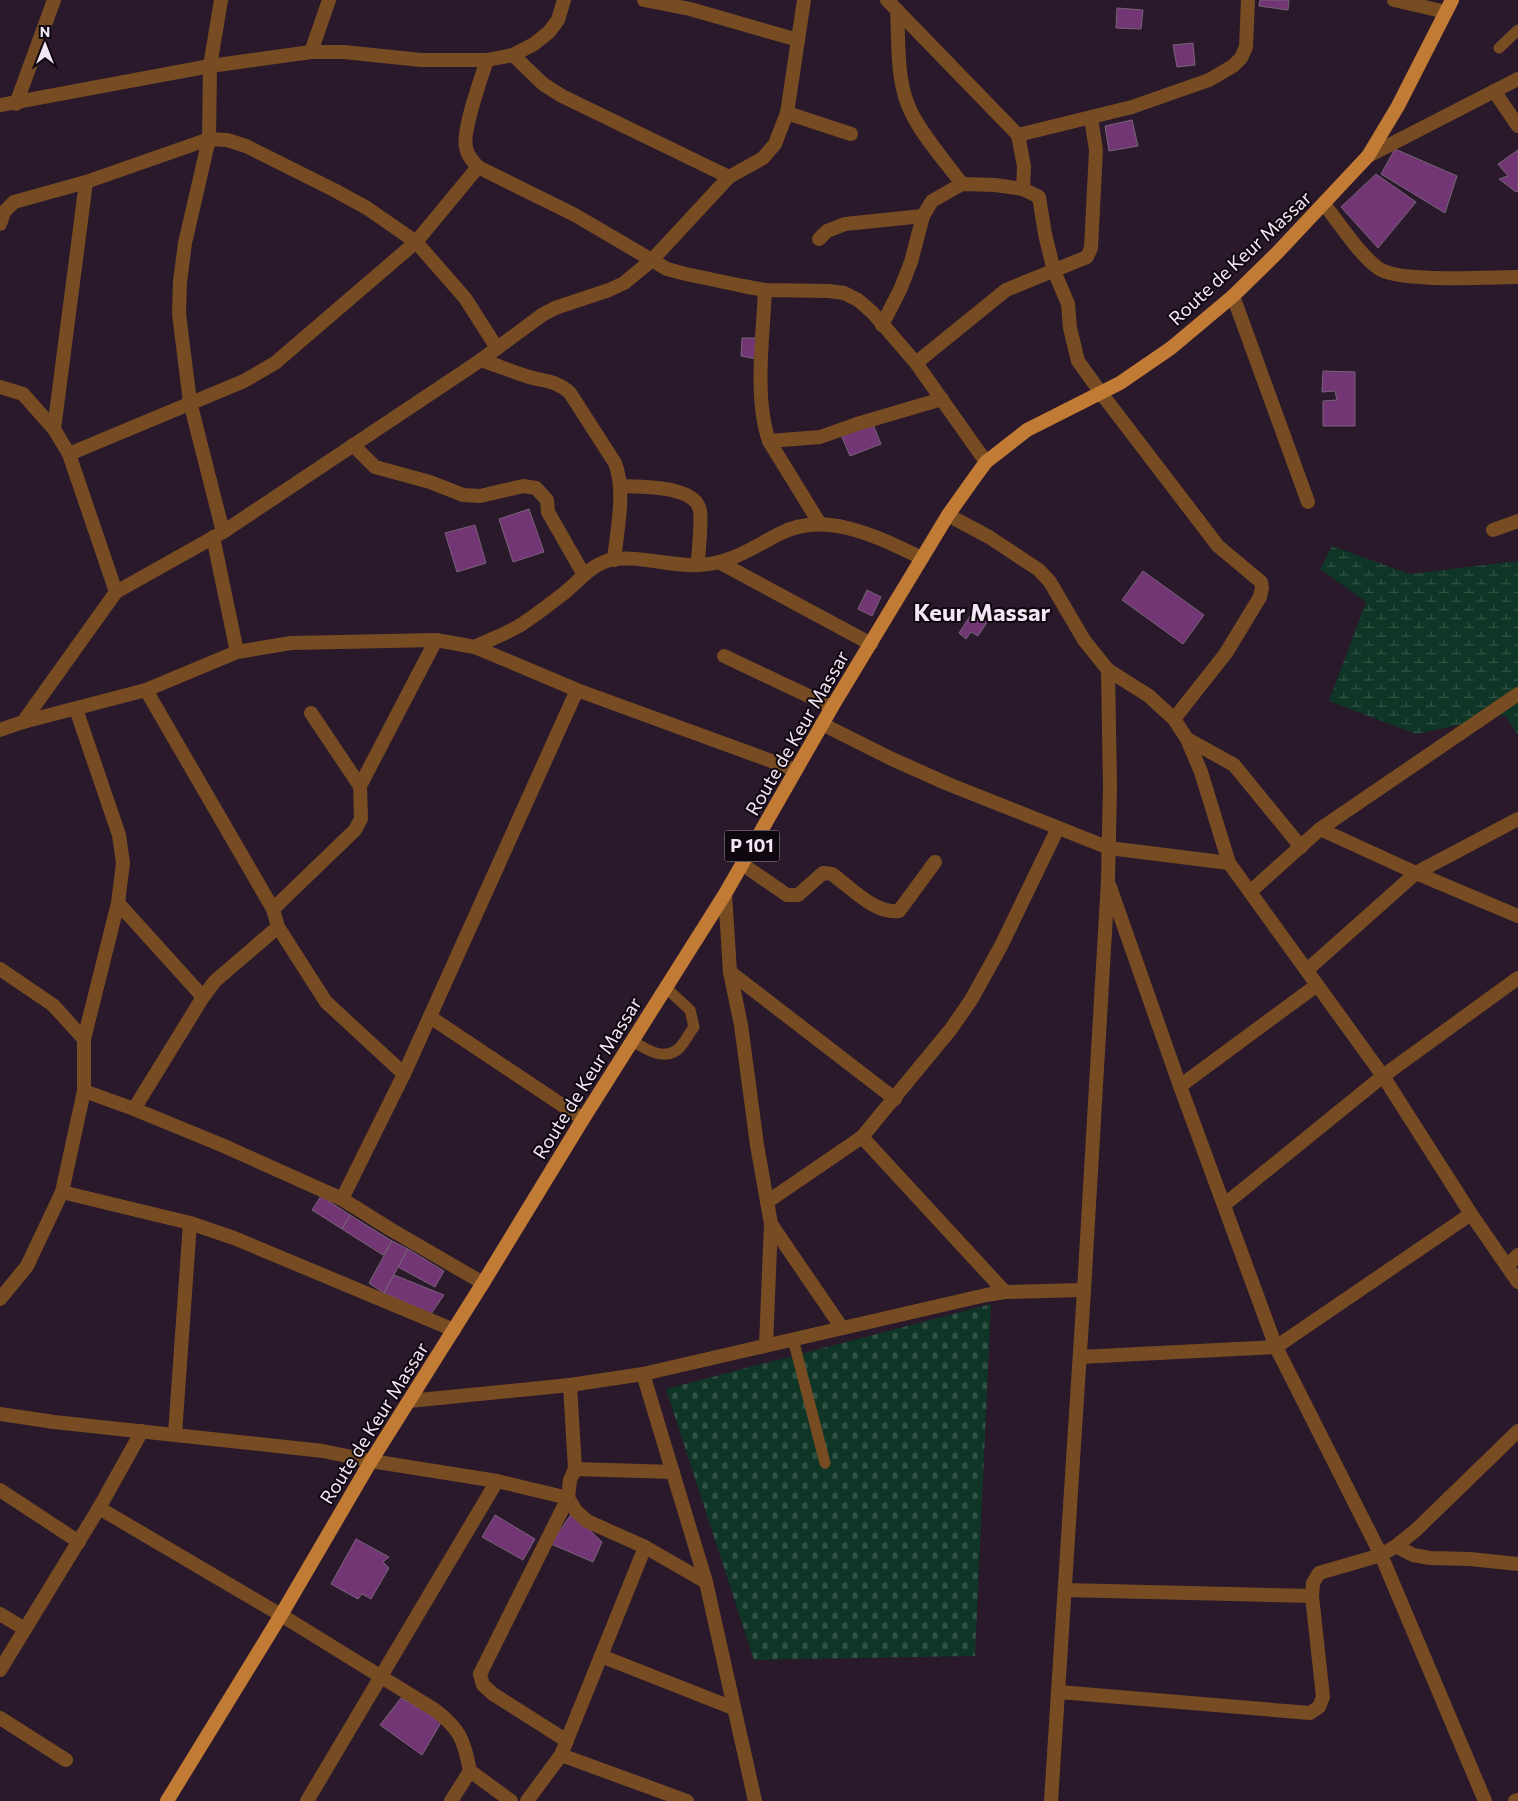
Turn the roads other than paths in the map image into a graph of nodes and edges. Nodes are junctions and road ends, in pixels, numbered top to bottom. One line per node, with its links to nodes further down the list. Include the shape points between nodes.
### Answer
1 (54, 0): 21 (street)
2 (221, 0): 18 (street)
3 (329, 0): 15 (street)
4 (564, 0): 16 (street, via 558,20 549,32)
5 (644, 0): 13 (street, via 690,9)
6 (804, 0): 13 (street)
7 (887, 0): 11 (street)
8 (1248, 0): 24 (street, via 1246,47 1233,66 1209,80)
9 (1394, 0): 10 (street)
10 (1449, 6): 29 (main road, Route de Keur Massar / P 101, via 1398,106)
11 (897, 10): 27 (street); 33 (street, via 901,78 910,111)
12 (1518, 30): 14 (lane)
13 (798, 40): 23 (street)
14 (1499, 48)
15 (311, 52): 17 (street, via 421,60); 18 (street)
16 (513, 55): 17 (street); 31 (street, via 543,84 562,96)
17 (487, 60): 30 (street, via 465,142 470,158)
18 (210, 66): 21 (street); 28 (street)
19 (1518, 79): 20 (street)
20 (1494, 91): 25 (street); 29 (street)
21 (16, 104): 22 (street)
22 (0, 106)
23 (787, 113): 26 (street); 31 (street, via 775,144 763,158)
24 (1091, 118): 27 (street); 41 (street, via 1096,150 1091,248 1087,257)
25 (1518, 126)
26 (851, 134)
27 (1018, 136): 34 (street, via 1024,166)
28 (209, 140): 32 (street); 39 (street, via 227,140 246,146 367,208); 52 (street, via 185,243 180,282 179,314)
29 (1368, 156): 35 (main road, Route de Keur Massar / P 101)
30 (478, 167): 39 (street); 40 (street, via 575,215)
31 (730, 177): 40 (street)
32 (86, 182): 37 (street, via 14,202 4,212); 53 (street)
33 (962, 184): 34 (street); 36 (street, via 932,201)
34 (1023, 189): 41 (street, via 1039,197)
35 (1324, 204): 42 (street, via 1380,270 1408,278); 44 (main road, Route de Keur Massar / P 101)
36 (923, 216): 38 (street, via 845,224 827,231); 45 (street, via 911,262)
37 (0, 224)
38 (819, 239)
39 (416, 242): 46 (street, via 465,298); 52 (street, via 275,363 244,381)
40 (652, 260): 43 (street, via 686,274); 46 (street, via 624,283 542,315)
41 (1054, 271): 48 (street, via 1006,290); 50 (street, via 1068,304 1078,361)
42 (1518, 277)
43 (765, 290): 45 (street, via 844,293 858,300); 54 (street, via 762,409)
44 (1233, 296): 50 (main road, Route de Keur Massar / P 101, via 1172,348); 59 (street)
45 (882, 324): 48 (street)
46 (497, 348): 47 (street)
47 (481, 360): 55 (street); 58 (street, via 529,377 549,380 570,393 615,462)
48 (916, 363): 51 (street)
49 (0, 387): 53 (street, via 23,394)
50 (1101, 393): 57 (main road, Route de Keur Massar / P 101, via 1027,430); 83 (street, via 1218,546 1261,582 1260,597 1226,652)
51 (942, 399): 54 (street, via 820,437); 57 (street)
52 (190, 402): 56 (street); 64 (street)
53 (54, 429): 56 (street)
54 (769, 441): 62 (street)
55 (353, 445): 64 (street); 69 (street, via 375,467 463,495 480,496 523,486 536,488 547,500 548,512)
56 (70, 454): 70 (street)
57 (986, 462): 60 (main road, Route de Keur Massar / P 101)
58 (621, 486): 66 (street); 68 (street, via 663,489 694,499 700,510)
59 (1308, 502)
60 (948, 515): 65 (main road, Route de Keur Massar / P 101); 76 (street, via 1039,570 1050,582 1084,640)
61 (1518, 521): 63 (street)
62 (820, 524): 65 (street, via 840,525); 67 (street, via 781,533 745,554)
63 (1493, 530)
64 (218, 534): 70 (street); 74 (street)
65 (922, 558): 72 (main road, Route de Keur Massar / P 101)
66 (614, 560): 68 (street); 69 (street, via 593,567)
67 (719, 562): 68 (street); 72 (street)
68 (698, 565)
69 (584, 576): 73 (street, via 519,626)
70 (116, 592): 84 (street)
71 (436, 640): 73 (street); 74 (street, via 291,643); 89 (street)
72 (871, 644): 80 (main road, Route de Keur Massar / P 101)
73 (475, 647): 78 (street)
74 (238, 652): 77 (street)
75 (724, 656): 80 (street)
76 (1108, 670): 83 (street, via 1149,696); 94 (street)
77 (146, 690): 81 (street); 103 (street)
78 (577, 690): 88 (street); 113 (street)
79 (1518, 694): 92 (street)
80 (832, 707): 85 (main road, Route de Keur Massar / P 101)
81 (76, 708): 84 (street); 102 (street, via 118,835 123,863)
82 (311, 713): 89 (street)
83 (1174, 719): 87 (street)
84 (23, 722): 86 (street)
85 (822, 724): 88 (main road, Route de Keur Massar / P 101); 91 (street, via 948,784)
86 (0, 730)
87 (1187, 739): 93 (street, via 1234,766); 96 (street, via 1201,772)
88 (796, 770): 97 (main road, Route de Keur Massar / P 101)
89 (360, 786): 103 (street, via 361,819 355,830)
90 (1518, 819): 98 (street)
91 (1058, 828): 94 (street); 120 (street, via 971,1000)
92 (1320, 829): 93 (street); 98 (street)
93 (1301, 847): 100 (street)
94 (1109, 848): 96 (street); 99 (street)
95 (935, 862): 97 (street, via 899,911 889,912 877,908 832,874 823,873 798,894 787,894)
96 (1229, 863): 100 (street)
97 (742, 864): 101 (main road, Route de Keur Massar / P 101)
98 (1416, 873): 104 (street); 107 (street)
99 (1108, 881): 118 (street); 135 (street)
100 (1250, 892): 107 (street)
101 (725, 894): 108 (street); 111 (main road, Route de Keur Massar / P 101)
102 (118, 903): 112 (street); 114 (street)
103 (273, 909): 105 (street)
104 (1518, 916)
105 (278, 927): 112 (street, via 216,981); 116 (street, via 326,1002)
106 (0, 970): 114 (street, via 53,1005)
107 (1307, 970): 110 (street)
108 (730, 972): 120 (street); 126 (street)
109 (1518, 978): 117 (street)
110 (1318, 985): 117 (street); 118 (street)
111 (665, 987): 115 (main road, Route de Keur Massar / P 101); 115 (lane, via 690,1010 694,1027 678,1050 667,1054 655,1054)
112 (203, 997): 121 (street)
113 (430, 1017): 116 (street); 122 (street)
114 (84, 1039): 119 (street)
115 (632, 1041): 122 (main road, Route de Keur Massar / P 101)
116 (404, 1074): 125 (street)
117 (1383, 1076): 127 (street); 128 (street)
118 (1180, 1086): 127 (street)
119 (84, 1091): 121 (street); 124 (street)
120 (895, 1099): 123 (street)
121 (134, 1109): 125 (street)
122 (582, 1119): 134 (main road, Route de Keur Massar / P 101)
123 (862, 1138): 126 (street); 136 (street)
124 (62, 1192): 129 (street); 137 (street, via 27,1266)
125 (342, 1199): 134 (street)
126 (767, 1202): 130 (street)
127 (1224, 1205): 142 (street)
128 (1471, 1214): 132 (street); 142 (street)
129 (190, 1223): 139 (street, via 234,1238); 150 (street)
130 (771, 1224): 138 (street); 141 (street)
131 (1518, 1255): 132 (street)
132 (1508, 1266): 133 (street)
133 (1518, 1282)
134 (484, 1283): 139 (main road, Route de Keur Massar / P 101)
135 (1084, 1290): 136 (street); 143 (street)
136 (1005, 1292): 138 (street)
137 (0, 1299)
138 (842, 1328): 140 (street)
139 (454, 1330): 146 (main road, Route de Keur Massar / P 101)
140 (793, 1339): 141 (street); 152 (lane)
141 (766, 1345): 144 (street)
142 (1276, 1347): 143 (street); 162 (street)
143 (1080, 1358): 165 (street)
144 (643, 1374): 145 (street); 154 (street)
145 (570, 1385): 146 (street); 153 (street)
146 (409, 1401): 151 (main road, Route de Keur Massar / P 101)
147 (0, 1414): 148 (street)
148 (142, 1431): 150 (street); 158 (street)
149 (1518, 1431): 160 (street)
150 (174, 1434): 151 (street, via 323,1451)
151 (371, 1462): 155 (street); 168 (main road, Route de Keur Massar / P 101)
152 (825, 1463)
153 (575, 1469): 154 (street); 157 (street)
154 (672, 1472): 164 (street)
155 (497, 1481): 157 (street); 172 (street)
156 (0, 1490): 159 (street)
157 (568, 1498): 161 (street, via 587,1521); 176 (street, via 480,1674 484,1686 493,1694)
158 (99, 1508): 159 (street); 168 (street)
159 (79, 1542): 169 (street)
160 (1396, 1546): 162 (street); 163 (street, via 1413,1555 1430,1558)
161 (645, 1547): 164 (street); 170 (street)
162 (1381, 1555): 166 (street, via 1319,1574 1313,1583); 188 (street)
163 (1518, 1564)
164 (706, 1582): 174 (street)
165 (1065, 1590): 166 (street); 173 (street)
166 (1312, 1596): 173 (street, via 1323,1697 1319,1707 1310,1713)
167 (0, 1614): 169 (street)
168 (281, 1615): 172 (street); 180 (main road, Route de Keur Massar / P 101)
169 (25, 1630): 171 (street)
170 (601, 1656): 174 (street); 176 (street)
171 (0, 1670)
172 (380, 1677): 179 (street, via 448,1720 465,1745); 181 (street)
173 (1058, 1692): 187 (street)
174 (733, 1708): 186 (street)
175 (0, 1718): 178 (street)
176 (566, 1741): 177 (street)
177 (561, 1754): 184 (street); 185 (street)
178 (66, 1760)
179 (470, 1771): 182 (street); 183 (street)
180 (167, 1801)
181 (307, 1801)
182 (451, 1801)
183 (511, 1801)
184 (527, 1801)
185 (687, 1801)
186 (754, 1801)
187 (1051, 1801)
188 (1485, 1801)

